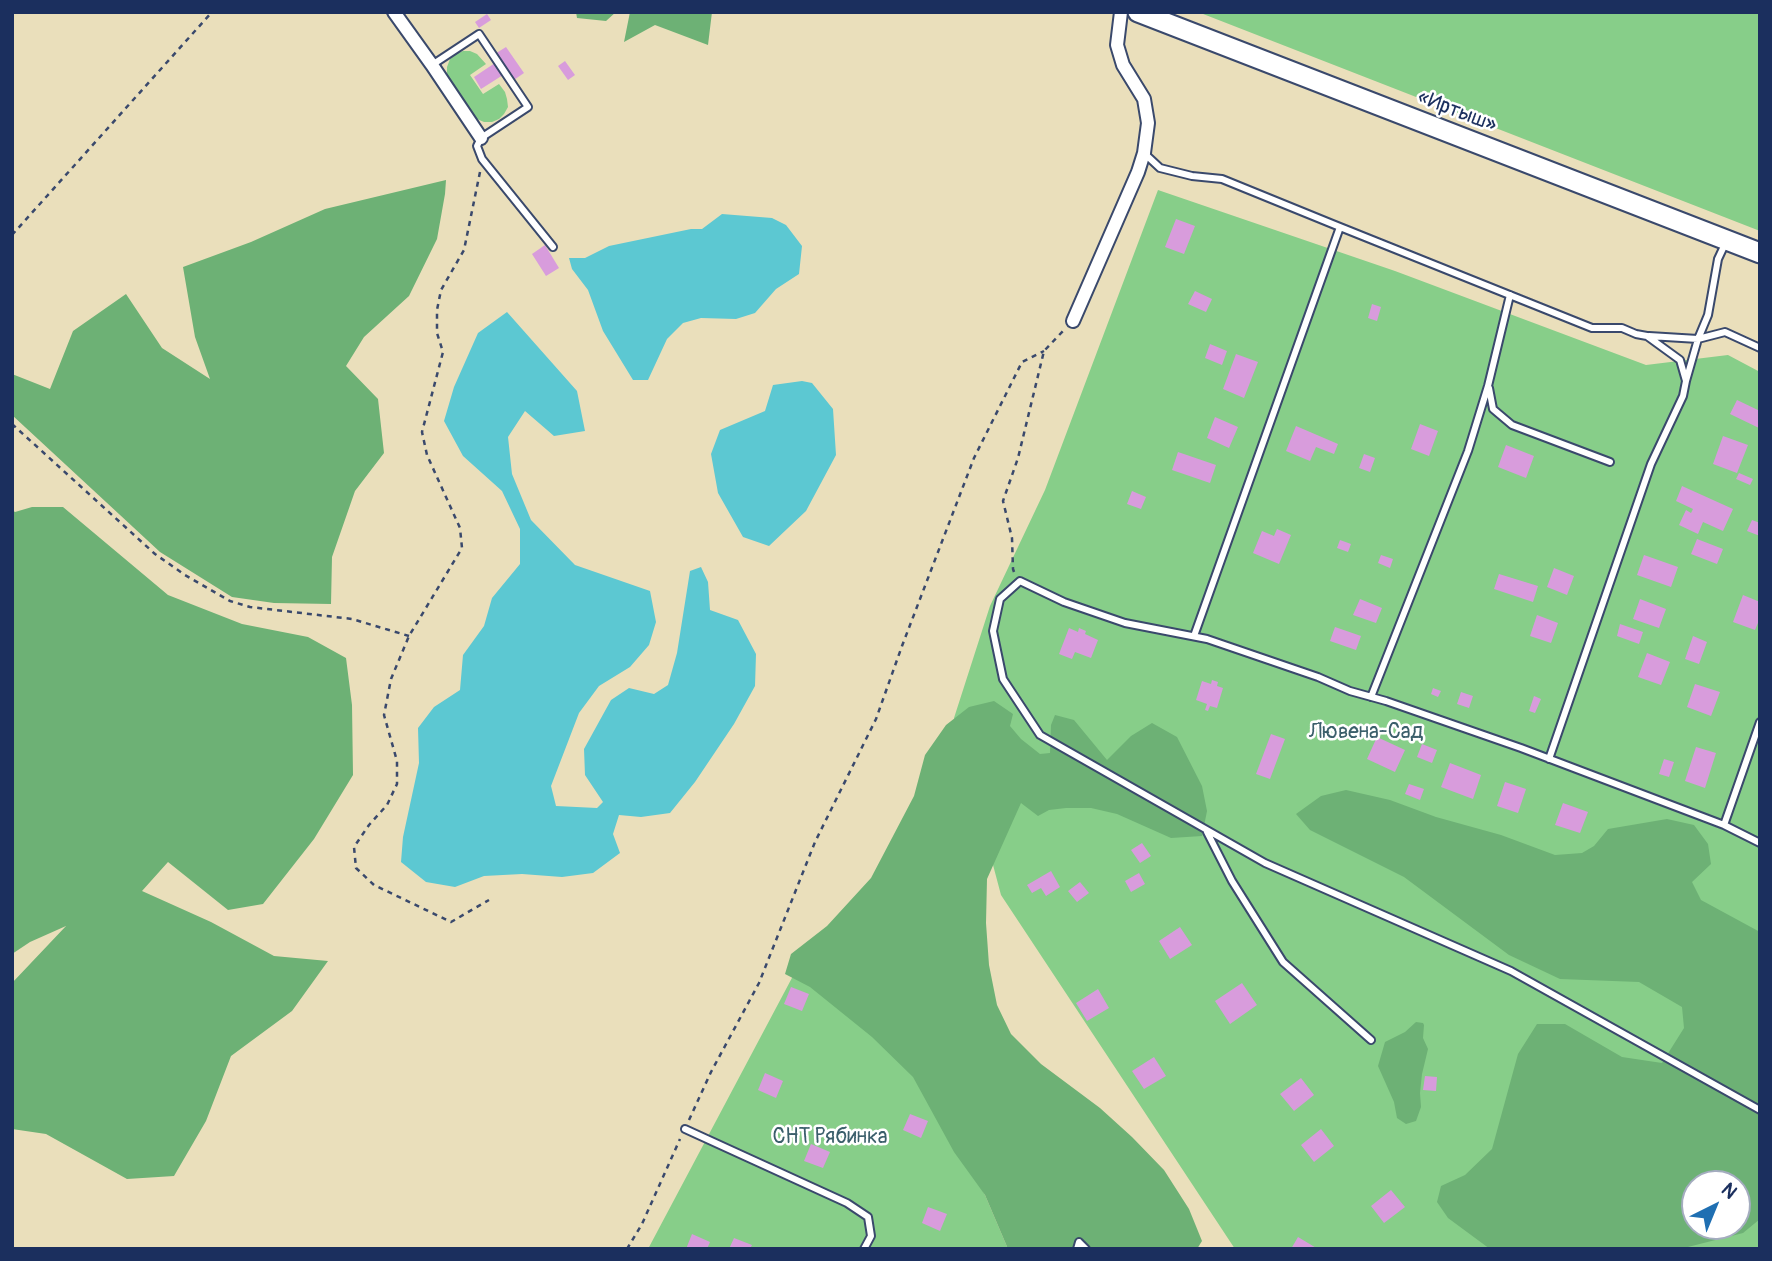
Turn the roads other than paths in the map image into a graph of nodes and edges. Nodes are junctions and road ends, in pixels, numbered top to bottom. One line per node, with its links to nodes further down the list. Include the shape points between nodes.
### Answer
1 (394, 12): 4 (street)
2 (1121, 12): 6 (street, via 1117,46 1122,65 1144,99 1149,123)
3 (1138, 12): 8 (highway, «Иртыш»)
4 (432, 65): 5 (street); 5 (lane, via 479,34 528,107)
5 (481, 138): 9 (lane, via 477,146 482,159)
6 (1144, 153): 7 (lane, via 1160,168 1222,179); 12 (street)
7 (1340, 228): 11 (lane); 19 (lane)
8 (1727, 241): 10 (highway, «Иртыш»); 14 (lane, via 1718,259 1708,315)
9 (553, 247)
10 (1760, 254)
11 (1510, 295): 13 (lane, via 1592,328 1622,328); 17 (lane)
12 (1073, 321)
13 (1647, 336): 14 (lane); 16 (lane, via 1680,360)
14 (1698, 339): 15 (lane, via 1725,332); 16 (lane)
15 (1760, 348)
16 (1686, 382): 22 (lane, via 1651,464)
17 (1488, 386): 18 (lane, via 1493,409 1512,425); 20 (lane, via 1468,451)
18 (1610, 462)
19 (1194, 636): 20 (lane); 24 (lane, via 1125,623 1020,581 1000,599 993,631 1003,679 1040,735)
20 (1371, 697): 22 (lane)
21 (1760, 722): 23 (lane)
22 (1549, 759): 23 (lane)
23 (1724, 825): 25 (lane)
24 (1206, 830): 26 (lane, via 1283,962); 27 (lane, via 1265,863 1511,971)
25 (1760, 843)
26 (1371, 1040)
27 (1760, 1110)
28 (685, 1129): 29 (lane, via 847,1203 868,1217 871,1236)
29 (864, 1249)
30 (1077, 1249): 31 (lane, via 1080,1242)
31 (1086, 1249)

